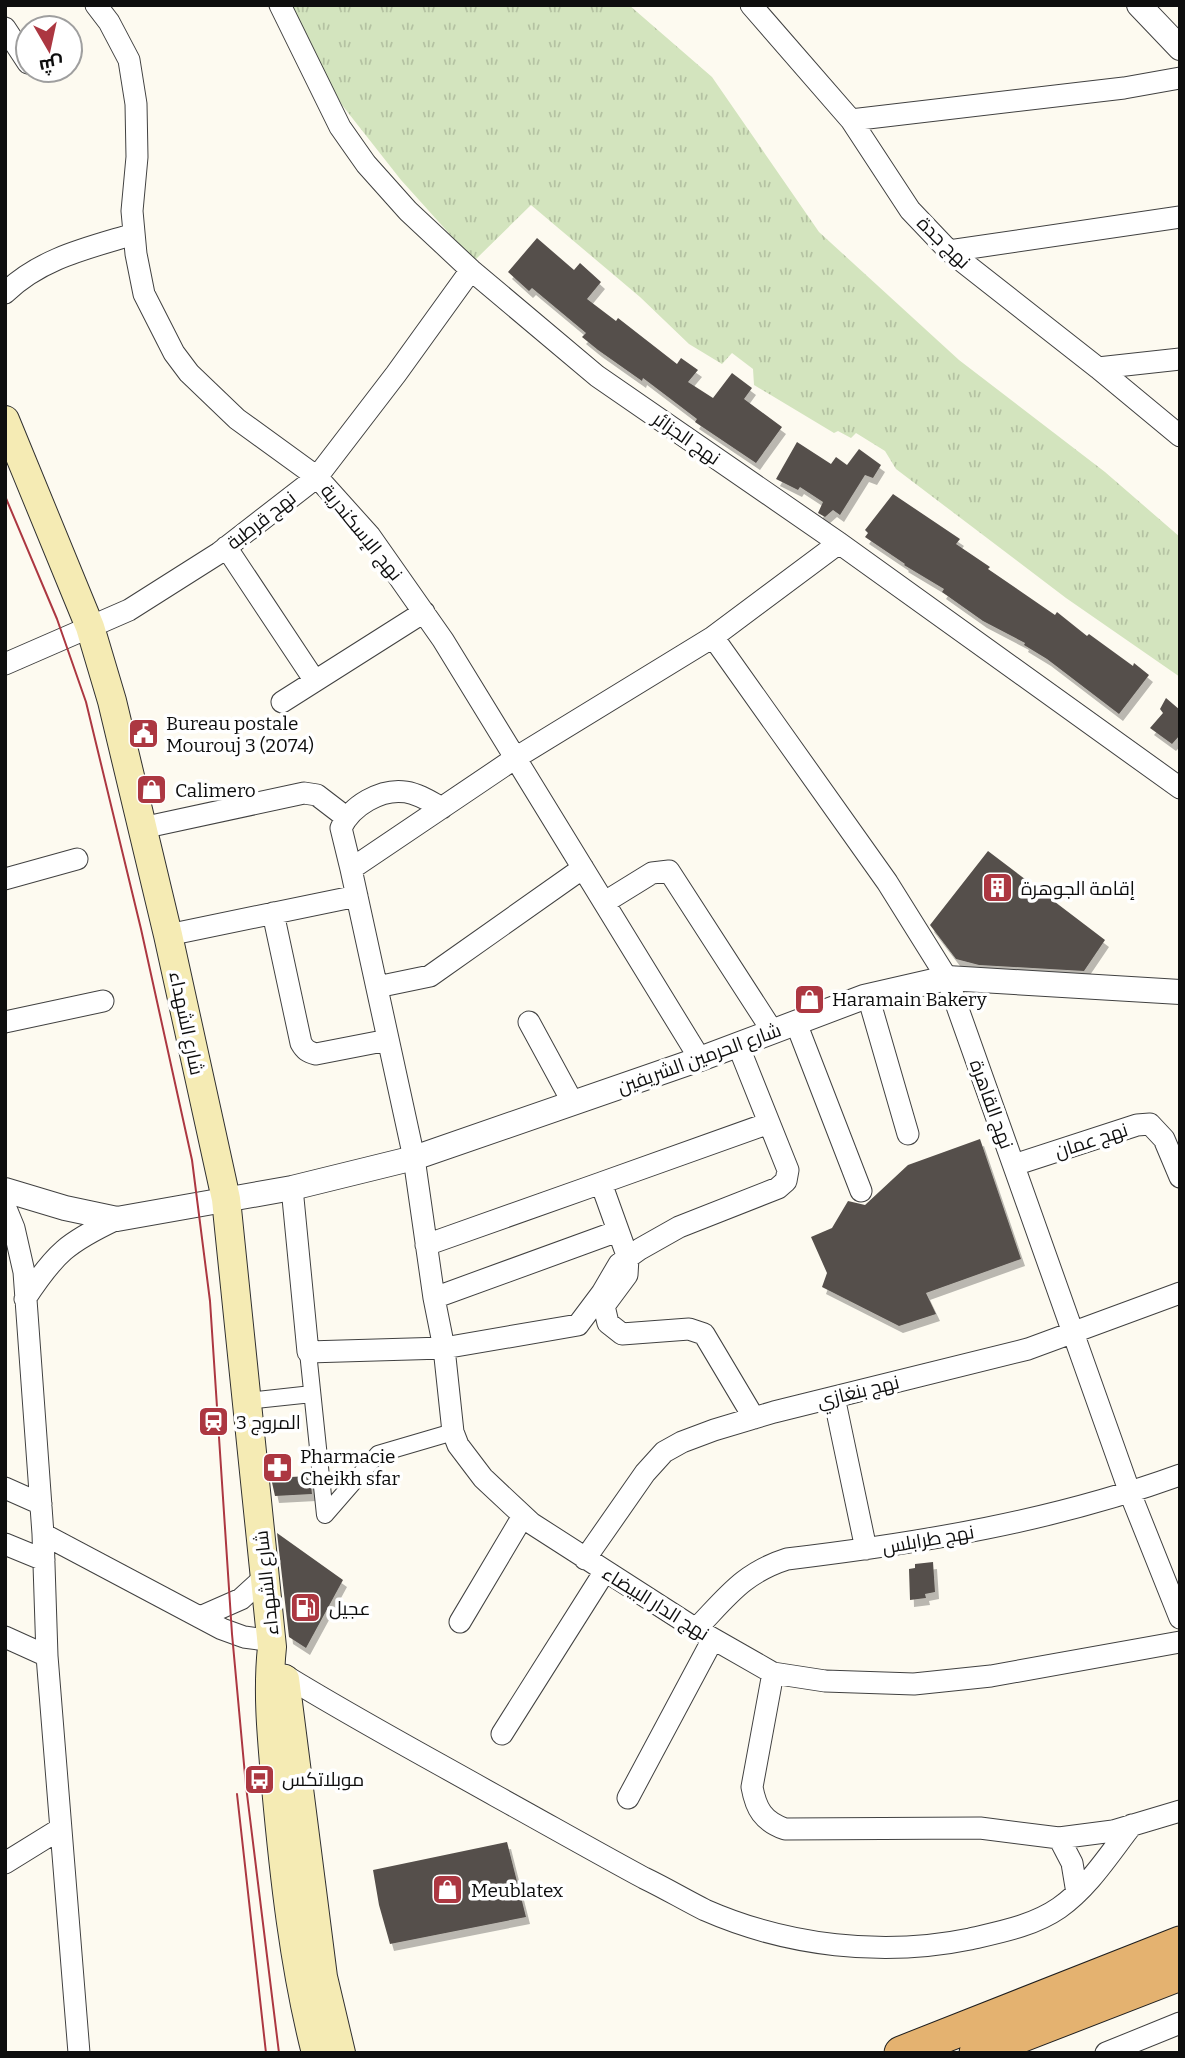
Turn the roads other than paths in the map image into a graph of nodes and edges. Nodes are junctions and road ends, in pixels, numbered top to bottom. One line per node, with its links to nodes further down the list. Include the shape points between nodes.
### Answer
1 (96, 5): 9 (street, نهج الإسكندرية, via 129,60 136,104)
2 (280, 5): 11 (street, نهج الجزائر, via 323,95 366,164)
3 (751, 5): 7 (street, نهج جدة)
4 (1139, 5): 5 (street)
5 (1180, 48)
6 (1180, 78): 7 (street)
7 (851, 120): 10 (street, نهج جدة, via 911,210)
8 (1180, 217): 10 (street)
9 (134, 234): 12 (street, via 53,259); 17 (street, نهج الإسكندرية, via 144,294 174,354 237,419)
10 (949, 251): 14 (street, نهج جدة)
11 (471, 270): 17 (street, نهج قرطبة); 18 (street, نهج الجزائر, via 597,376)
12 (5, 293)
13 (1180, 359): 14 (street)
14 (1098, 368): 16 (street, نهج جدة)
15 (5, 420): 21 (main road, شارع الشهداء)
16 (1180, 436)
17 (317, 477): 19 (street, نهج قرطبة); 20 (street, نهج الإسكندرية, via 370,536)
18 (839, 543): 22 (street); 27 (street, نهج الجزائر)
19 (226, 547): 21 (street, نهج قرطبة, via 129,610); 24 (street)
20 (424, 612): 24 (street); 26 (street, نهج الإسكندرية)
21 (90, 628): 23 (street); 30 (main road, شارع الشهداء)
22 (713, 637): 26 (street); 39 (street, نهج القاهرة, via 887,882)
23 (5, 664)
24 (315, 681): 25 (street)
25 (282, 702)
26 (517, 757): 28 (street); 32 (street, نهج الإسكندرية)
27 (1180, 788)
28 (442, 807): 29 (street, via 409,792 398,792 365,802); 33 (street)
29 (347, 818): 30 (street, via 317,795 304,793); 33 (street, نهج الدار البيضاء, via 341,828)
30 (142, 828): 38 (main road, شارع الشهداء)
31 (77, 859): 34 (street)
32 (583, 868): 36 (street, نهج الإسكندرية); 40 (street, via 430,976)
33 (351, 869): 35 (street, نهج الدار البيضاء)
34 (5, 879)
35 (357, 896): 37 (street); 40 (street, نهج الدار البيضاء)
36 (605, 902): 47 (street, via 652,873 669,871); 50 (street, نهج الإسكندرية)
37 (273, 913): 38 (street); 48 (street, via 304,1048 316,1054)
38 (168, 935): 62 (main road, شارع الشهداء)
39 (947, 978): 41 (street, شارع الحرمين الشريفين); 42 (street, شارع الحرمين الشريفين); 56 (street, نهج القاهرة)
40 (377, 987): 48 (street, نهج الدار البيضاء)
41 (1180, 992)
42 (868, 996): 46 (street, شارع الحرمين الشريفين); 53 (street)
43 (103, 1001): 44 (street)
44 (5, 1022)
45 (530, 1022): 51 (street)
46 (796, 1023): 47 (street, شارع الحرمين الشريفين); 61 (street)
47 (773, 1032): 49 (street, شارع الحرمين الشريفين)
48 (388, 1040): 55 (street, نهج الدار البيضاء)
49 (738, 1045): 50 (street, شارع الحرمين الشريفين); 52 (street)
50 (700, 1059): 51 (street, شارع الحرمين الشريفين)
51 (573, 1103): 55 (street, شارع الحرمين الشريفين)
52 (769, 1123): 58 (street); 67 (street, via 788,1170 786,1181 679,1227)
53 (908, 1134)
54 (1174, 1146): 56 (street, نهج عمان, via 1150,1124 1137,1125); 57 (street, نهج عمان)
55 (414, 1158): 59 (street, شارع الحرمين الشريفين); 66 (street, نهج الدار البيضاء)
56 (1014, 1165): 71 (street, نهج القاهرة)
57 (1180, 1177)
58 (601, 1183): 65 (street); 66 (street)
59 (292, 1188): 62 (street, شارع الحرمين الشريفين); 73 (street)
60 (5, 1190): 64 (street)
61 (861, 1191)
62 (226, 1199): 64 (street, شارع الحرمين الشريفين); 76 (main road, شارع الشهداء)
63 (5, 1206): 70 (street, via 21,1251)
64 (117, 1219): 70 (street, via 67,1246)
65 (618, 1231): 67 (street); 69 (street)
66 (426, 1245): 69 (street, نهج الدار البيضاء)
67 (628, 1258): 72 (street, via 619,1264 578,1325); 77 (street, via 628,1275 604,1307 608,1323 622,1334 689,1329 704,1334)
68 (1180, 1293): 71 (street, نهج بنغازي)
69 (434, 1297): 72 (street, نهج الدار البيضاء)
70 (25, 1299): 82 (street)
71 (1074, 1332): 75 (street, نهج بنغازي, via 1006,1355); 81 (street, نهج القاهرة)
72 (444, 1348): 73 (street); 78 (street, نهج الدار البيضاء)
73 (308, 1352): 74 (street)
74 (312, 1394): 76 (street); 78 (street, via 325,1515 378,1454)
75 (834, 1397): 77 (street, نهج بنغازي); 86 (street)
76 (247, 1401): 90 (main road, شارع الشهداء)
77 (754, 1418): 87 (street, نهج بنغازي, via 664,1452)
78 (453, 1432): 83 (street, نهج الدار البيضاء, via 457,1445 483,1478)
79 (1180, 1475): 81 (street, نهج طرابلس)
80 (5, 1488): 82 (street)
81 (1130, 1493): 86 (street, نهج طرابلس, via 1037,1518); 92 (street, نهج القاهرة)
82 (41, 1504): 84 (street)
83 (523, 1516): 87 (street, نهج الدار البيضاء); 93 (street)
84 (43, 1534): 88 (street); 91 (street)
85 (5, 1544): 88 (street)
86 (866, 1549): 94 (street, نهج طرابلس, via 787,1559 758,1570 744,1578)
87 (585, 1559): 89 (street, نهج الدار البيضاء)
88 (44, 1560): 98 (street)
89 (605, 1571): 94 (street, نهج الدار البيضاء); 101 (street)
90 (265, 1577): 91 (street, via 241,1599); 96 (main road, شارع الشهداء)
91 (200, 1618): 96 (street, via 232,1634)
92 (1180, 1618)
93 (460, 1622)
94 (704, 1634): 99 (street, نهج الدار البيضاء); 102 (street, نهج طرابلس)
95 (5, 1637): 98 (street)
96 (272, 1644): 100 (main road, شارع الشهداء)
97 (1179, 1647): 99 (street, نهج الدار البيضاء, via 915,1684 825,1681)
98 (47, 1656): 105 (street)
99 (773, 1673): 106 (street, via 752,1787 757,1807 771,1824 785,1829 980,1828)
100 (277, 1676): 108 (street, via 705,1910 778,1934 864,1948 947,1944 1022,1926 1060,1908); 113 (main road, شارع الشهداء, via 281,1846); 114 (main road, شارع الشهداء, via 323,1977)
101 (502, 1734)
102 (628, 1798)
103 (1180, 1811): 104 (street)
104 (1132, 1825): 106 (street); 108 (street)
105 (60, 1829): 107 (street); 112 (street)
106 (1059, 1838): 108 (street, via 1072,1863)
107 (5, 1863)
108 (1077, 1893)
109 (1180, 1943): 115 (highway)
110 (1180, 1974): 116 (highway)
111 (1180, 2023): 117 (street)
112 (79, 2053)
113 (316, 2053)
114 (341, 2053)
115 (901, 2053)
116 (976, 2053)
117 (1106, 2053)

